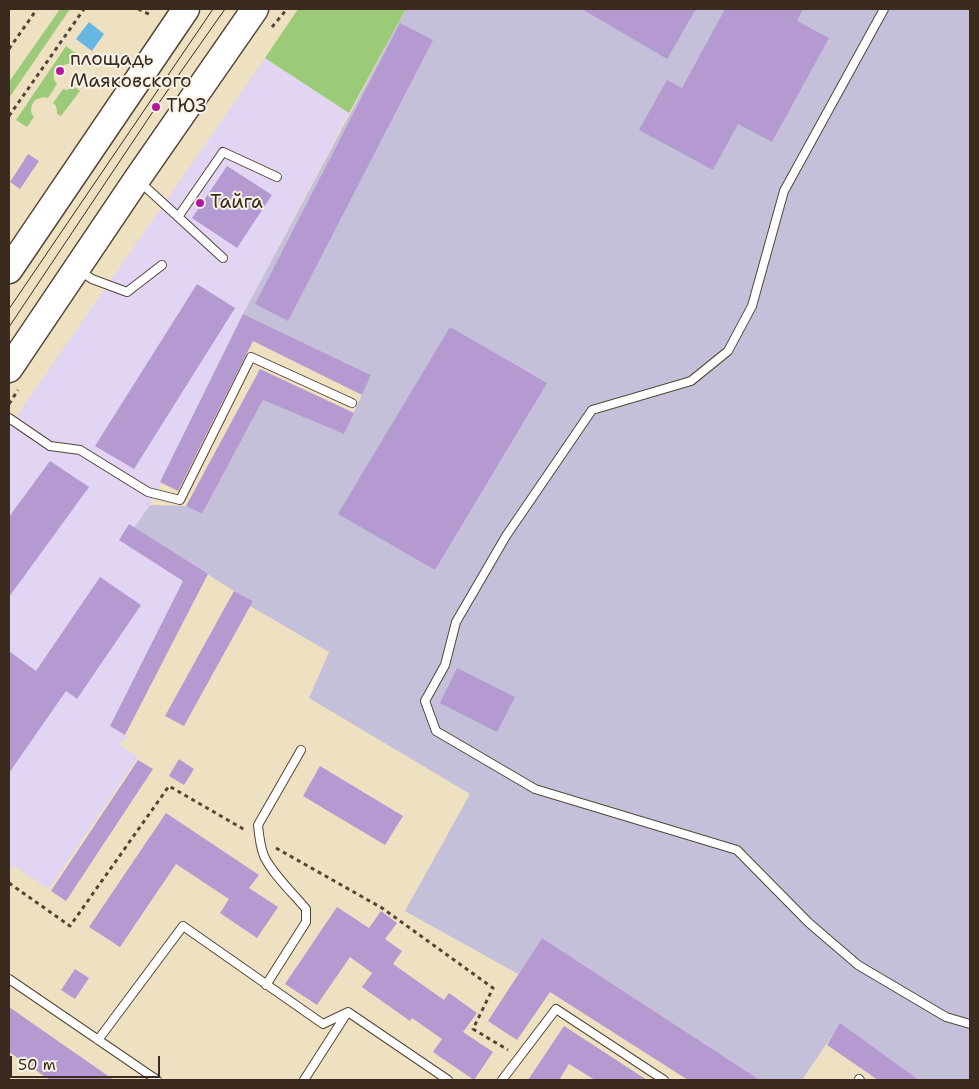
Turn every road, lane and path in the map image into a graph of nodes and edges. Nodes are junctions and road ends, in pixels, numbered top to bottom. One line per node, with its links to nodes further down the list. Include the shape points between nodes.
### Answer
1 (37, 9): 8 (path)
2 (84, 9): 9 (path)
3 (138, 9): 7 (path)
4 (186, 9): 14 (highway)
5 (254, 9): 11 (highway)
6 (884, 9): 24 (lane, via 784,191 752,306 728,351 692,381 592,410 506,536 456,622 445,665 425,701 436,731 535,789 737,850 809,923 858,965 946,1017)
7 (151, 15)
8 (9, 49)
9 (9, 116)
10 (277, 177): 12 (lane, via 223,152)
11 (137, 179): 12 (lane); 16 (highway)
12 (178, 217): 13 (lane)
13 (223, 258)
14 (11, 260)
15 (162, 266): 16 (lane, via 127,292 92,279)
16 (76, 268): 17 (highway)
17 (9, 369)
18 (352, 403): 19 (lane, via 251,357 180,500 148,492 80,450 50,446)
19 (9, 418)
20 (302, 750): 22 (lane, via 258,825 264,855 272,869 306,909 306,922)
21 (9, 979): 25 (lane)
22 (266, 985): 23 (lane, via 323,1024); 25 (lane, via 183,926)
23 (348, 1012): 27 (lane); 28 (lane)
24 (970, 1024)
25 (98, 1040): 26 (lane)
26 (157, 1080)
27 (304, 1080)
28 (448, 1080)
29 (502, 1080): 30 (lane, via 556,1009)
30 (664, 1080)

